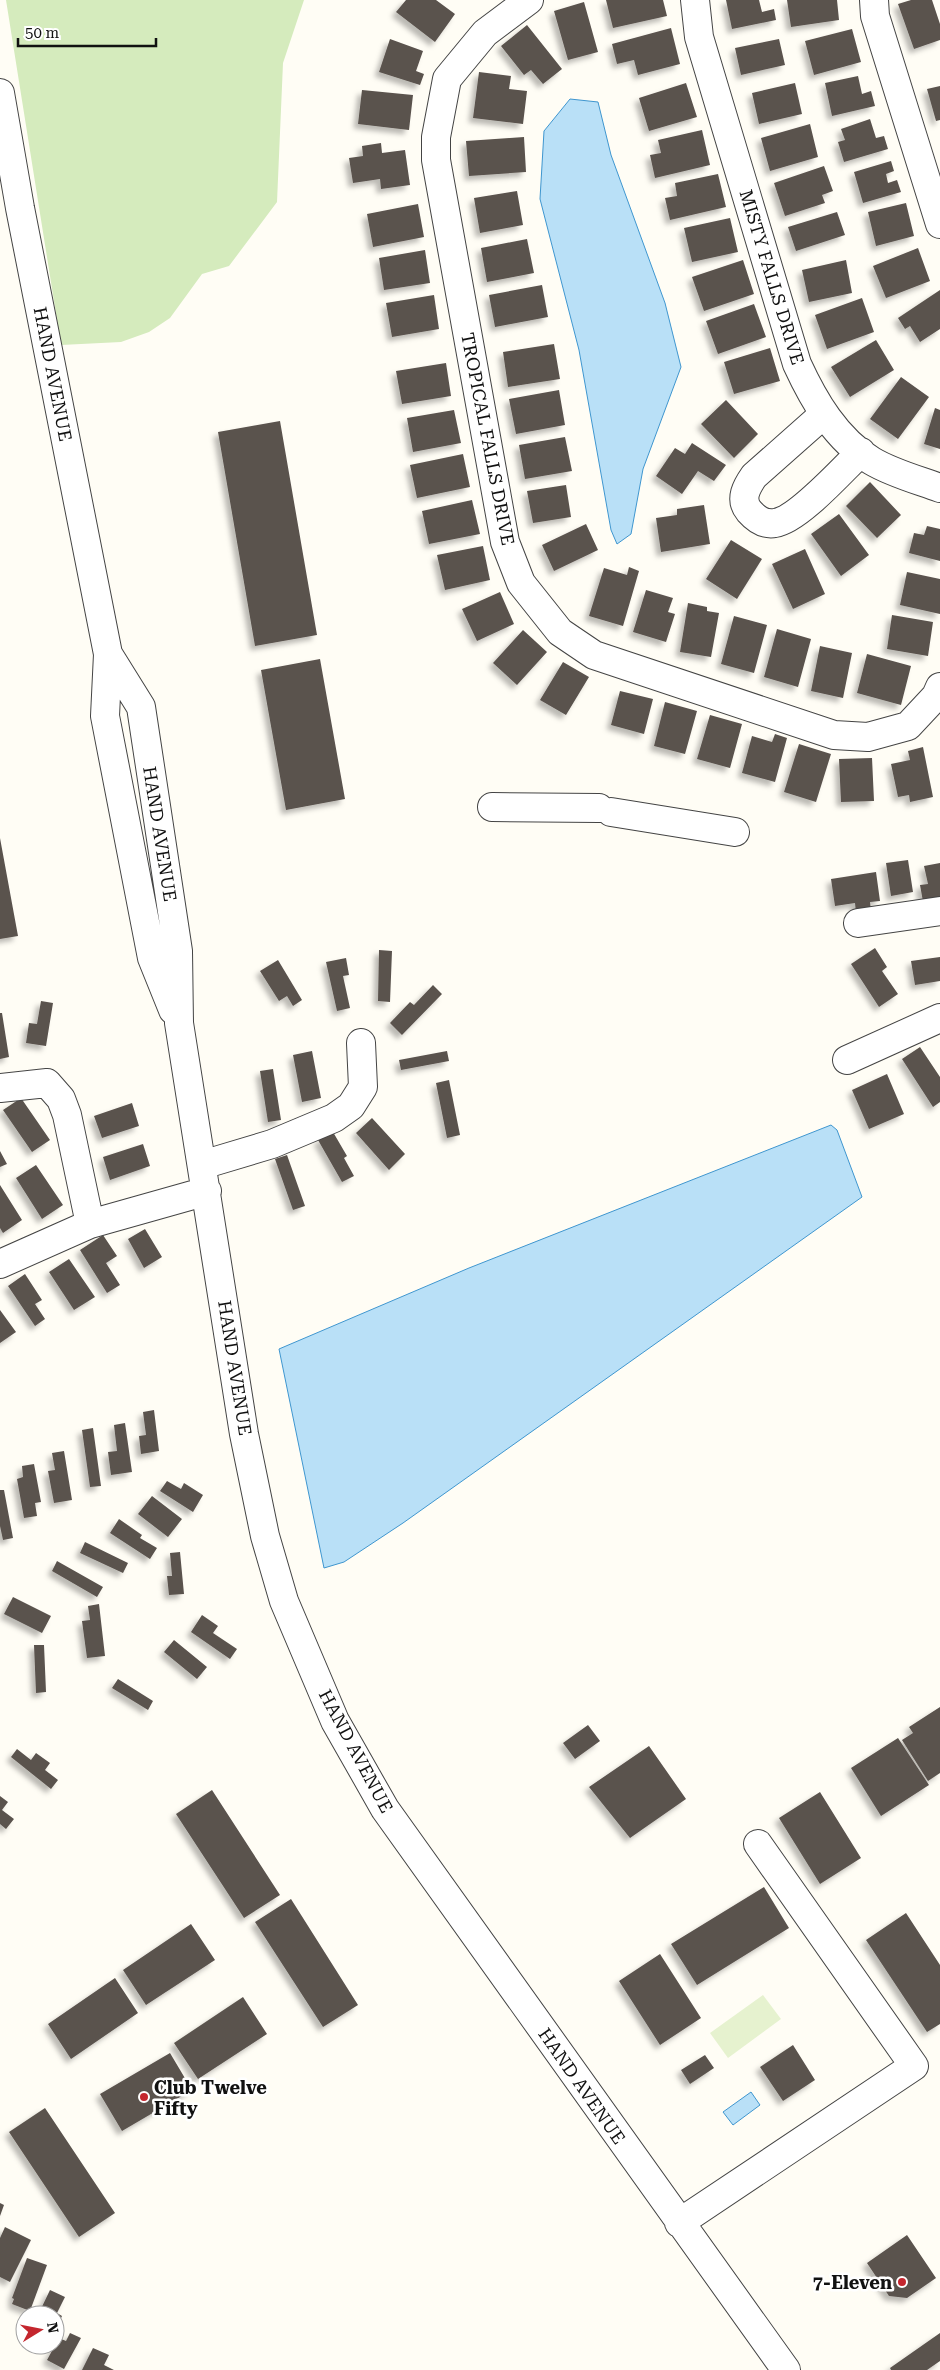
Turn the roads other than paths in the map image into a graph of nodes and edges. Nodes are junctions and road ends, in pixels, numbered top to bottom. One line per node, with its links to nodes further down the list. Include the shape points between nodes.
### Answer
1 (529, 0): 10 (street, TROPICAL FALLS DRIVE, via 485,33 448,79 436,137 436,160 504,532 521,582 560,632 594,655 834,734 868,737 908,726 936,696)
2 (695, 0): 6 (street, MISTY FALLS DRIVE, via 699,37 797,364)
3 (874, 0): 5 (street, via 874,16)
4 (0, 93): 9 (street, HAND AVENUE)
5 (940, 224)
6 (824, 414): 7 (street, MISTY FALLS DRIVE, via 839,433); 7 (street, via 754,476 746,488 744,500 754,518 764,523 775,523 797,514)
7 (862, 452): 8 (street, MISTY FALLS DRIVE, via 872,461)
8 (940, 488)
9 (108, 654): 16 (street, HAND AVENUE, via 105,716 152,958); 16 (street, HAND AVENUE, via 141,707 178,951)
10 (940, 687)
11 (492, 807): 12 (street, via 605,810)
12 (735, 832)
13 (940, 911): 14 (street)
14 (858, 923)
15 (940, 1018): 18 (street)
16 (179, 1023): 20 (street, HAND AVENUE)
17 (361, 1043): 20 (street, via 363,1087 351,1106 334,1118 272,1144)
18 (847, 1060)
19 (1, 1087): 22 (street, via 47,1083 61,1099 68,1115)
20 (202, 1165): 21 (street, HAND AVENUE)
21 (207, 1191): 22 (street); 25 (street, HAND AVENUE, via 244,1434 265,1536 284,1601 335,1721 385,1809)
22 (90, 1224): 23 (street)
23 (0, 1264)
24 (758, 1844): 25 (street, via 914,2066)
25 (679, 2223): 26 (street, HAND AVENUE)
26 (786, 2370)

